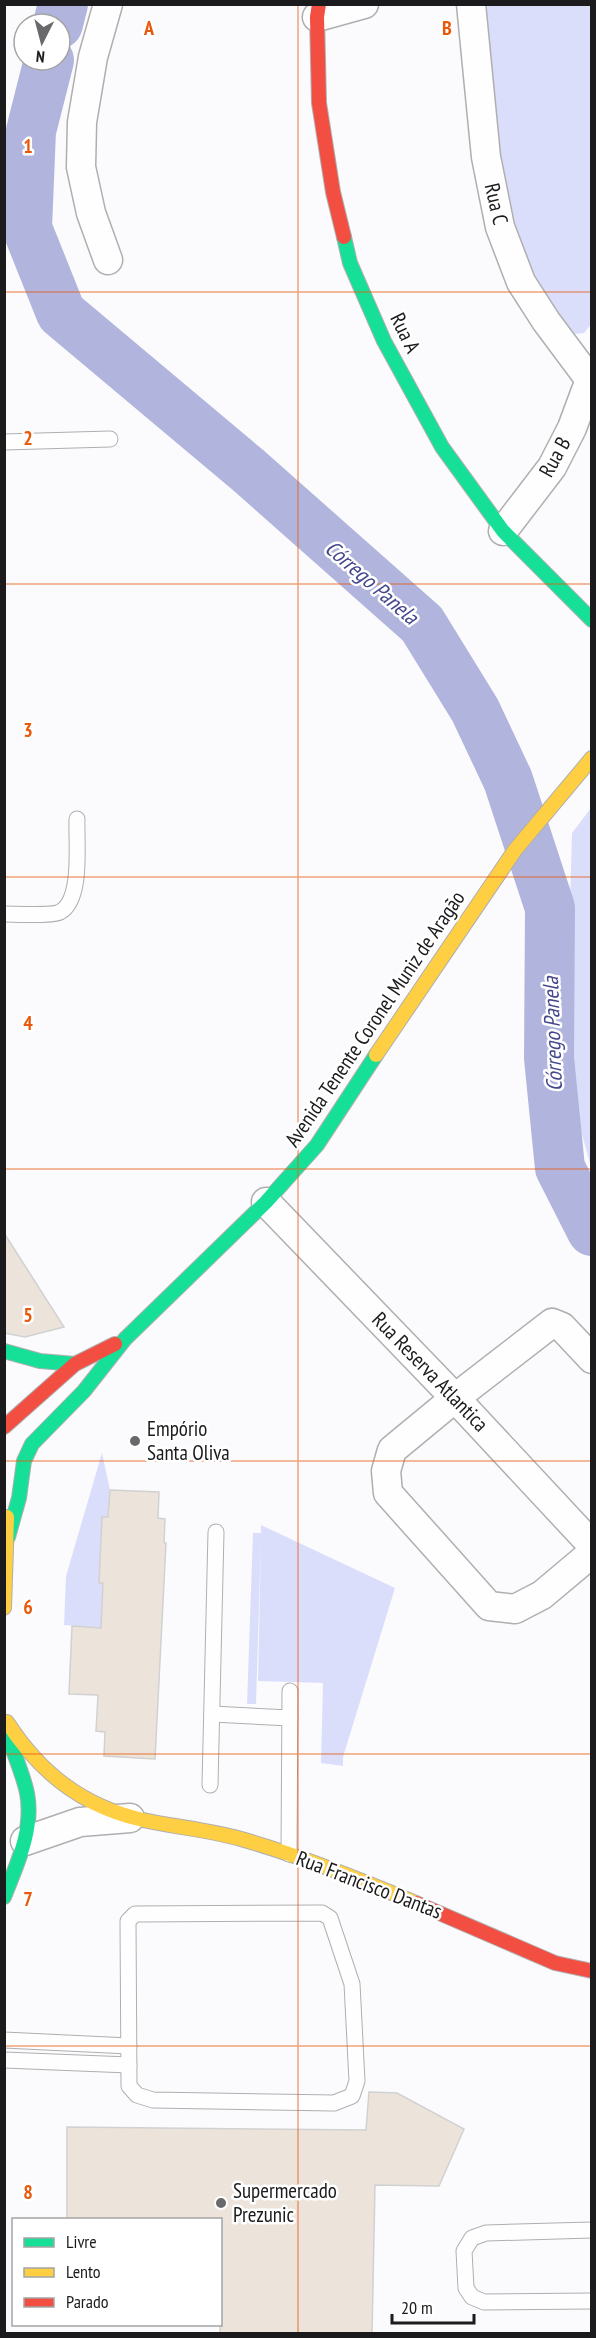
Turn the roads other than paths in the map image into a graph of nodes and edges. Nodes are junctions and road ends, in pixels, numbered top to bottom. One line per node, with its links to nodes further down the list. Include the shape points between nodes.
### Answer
1 (108, 4): 5 (street, via 93,57 82,122 81,167 91,213)
2 (364, 4): 4 (street)
3 (471, 4): 6 (street, Rua C, via 486,157 500,227 521,282 546,321)
4 (318, 11): 9 (main road, Rua A, via 319,103 333,192 350,262 384,341 442,447)
5 (108, 260)
6 (591, 377): 9 (street, Rua B, via 552,467)
7 (110, 439): 8 (lane)
8 (4, 442)
9 (502, 531): 10 (main road, Rua A)
10 (591, 620)
11 (591, 758): 14 (main road, Avenida Tenente Coronel Muniz de Aragão, via 515,850 318,1145)
12 (77, 819): 13 (lane, via 75,892 70,904 59,913)
13 (4, 914)
14 (266, 1202): 15 (main road, Avenida Tenente Coronel Muniz de Aragão); 19 (street, Rua Reserva Atlantica)
15 (125, 1339): 18 (main road, Avenida Tenente Coronel Muniz de Aragão); 23 (main road, Avenida Tenente Coronel Muniz de Aragão, via 84,1391 32,1444 24,1461 20,1498)
16 (4, 1352): 18 (main road)
17 (591, 1359): 19 (street, via 562,1327 552,1323)
18 (75, 1364): 20 (main road, Avenida Tenente Coronel Muniz de Aragão)
19 (455, 1398): 24 (street, Rua Reserva Atlantica); 25 (street, via 392,1450 386,1471 388,1493 489,1606 515,1609 542,1595)
20 (4, 1427)
21 (6, 1491): 23 (main road)
22 (216, 1532): 28 (lane)
23 (8, 1537): 26 (main road)
24 (591, 1545)
25 (591, 1553)
26 (4, 1608)
27 (290, 1691): 30 (lane)
28 (212, 1714): 30 (lane); 31 (lane)
29 (6, 1715): 32 (main road, Rua Francisco Dantas, via 32,1759 66,1788 113,1811); 33 (main road, via 28,1802 29,1817)
30 (290, 1718): 34 (lane)
31 (210, 1785)
32 (139, 1817): 33 (street, Rua Francisco Dantas, via 80,1822); 34 (main road, Rua Francisco Dantas, via 225,1835)
33 (15, 1844): 35 (main road)
34 (289, 1854): 36 (main road, Rua Francisco Dantas, via 431,1908 542,1959)
35 (4, 1897)
36 (591, 1971)
37 (4, 2040): 38 (lane)
38 (129, 2046): 40 (lane); 40 (lane, via 128,1921 135,1914 322,1913 330,1918 352,1984 357,2081 352,2096 334,2103 153,2100 137,2095 129,2086)
39 (4, 2060): 40 (lane)
40 (129, 2065)
41 (591, 2230): 42 (lane, via 486,2233 471,2238 464,2251 466,2288 472,2297 484,2302)
42 (591, 2301)

